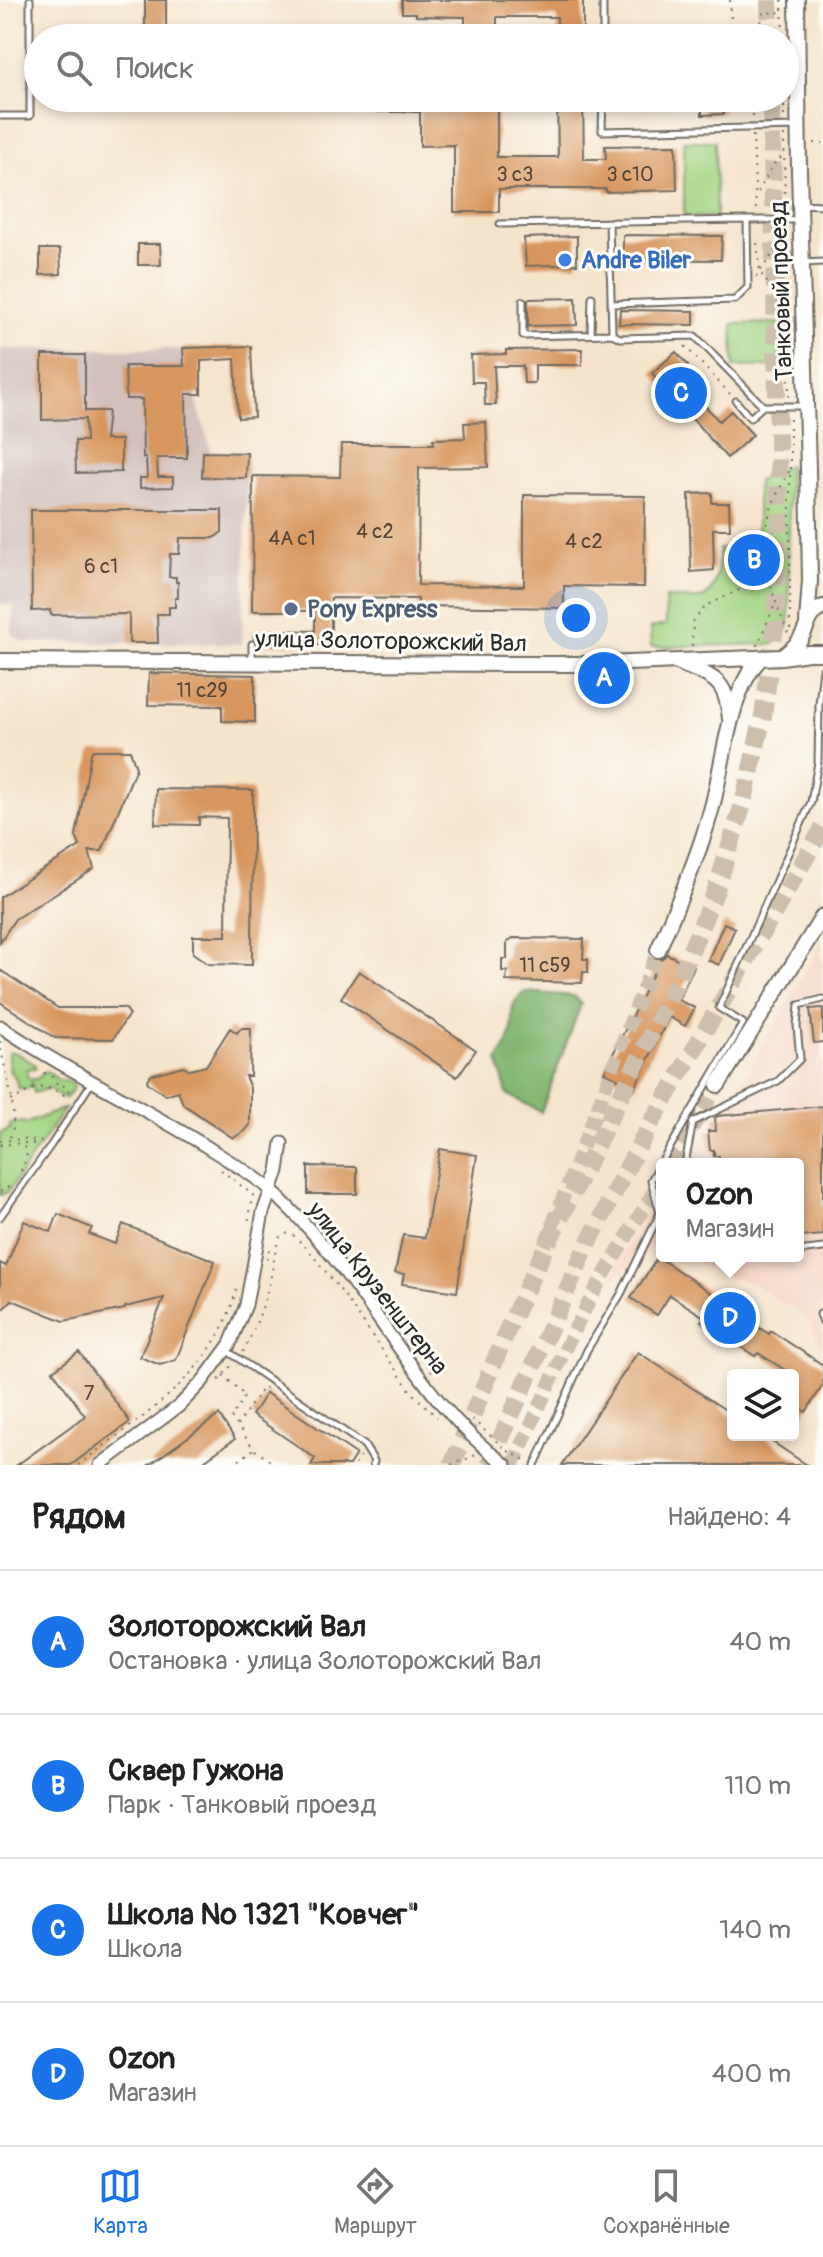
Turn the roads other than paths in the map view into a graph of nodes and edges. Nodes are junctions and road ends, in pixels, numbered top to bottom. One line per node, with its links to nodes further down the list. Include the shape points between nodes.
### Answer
1 (30, 0): 4 (lane)
2 (603, 0): 5 (lane)
3 (797, 0): 6 (street, Танковый проезд)
4 (30, 24)
5 (603, 24)
6 (796, 24)
7 (30, 112): 10 (lane)
8 (603, 112): 11 (lane, via 602,131)
9 (792, 112): 11 (street, Танковый проезд)
10 (0, 116)
11 (791, 127): 13 (street, Танковый проезд)
12 (823, 205): 13 (lane)
13 (795, 215): 14 (lane); 18 (street, Танковый проезд)
14 (747, 220): 15 (lane); 21 (lane, via 748,287 735,300)
15 (609, 222): 16 (lane); 21 (lane)
16 (500, 224)
17 (823, 262): 18 (lane)
18 (802, 264): 26 (street, Танковый проезд)
19 (592, 297): 22 (lane)
20 (523, 301): 22 (lane, via 523,336)
21 (611, 304): 23 (lane)
22 (591, 334): 23 (lane)
23 (612, 334): 25 (lane, via 695,336)
24 (736, 401): 25 (lane, via 750,418)
25 (763, 406): 26 (lane)
26 (806, 406): 27 (street, Танковый проезд)
27 (816, 450): 28 (street, Танковый проезд)
28 (810, 581): 29 (street); 31 (street, Танковый проезд)
29 (823, 600)
30 (823, 607): 31 (street)
31 (806, 625): 34 (street, via 798,644); 35 (street, via 808,641)
32 (252, 644): 38 (lane)
33 (763, 652): 34 (street, улица Золоторожский Вал); 36 (street, улица Золоторожский Вал); 39 (street, via 748,672)
34 (782, 657): 35 (street, улица Золоторожский Вал, via 808,653)
35 (823, 659): 47 (lane, via 811,802 719,1008 743,1023)
36 (673, 660): 38 (street, улица Золоторожский Вал); 39 (street, via 723,686)
37 (0, 661): 38 (street, улица Золоторожский Вал)
38 (252, 661)
39 (731, 723): 41 (street, via 712,807)
40 (823, 916): 45 (street)
41 (658, 950)
42 (823, 999): 48 (lane, via 799,1005 800,1059 778,1081 693,1122)
43 (1, 1034): 44 (street, улица Крузенштерна)
44 (92, 1082): 50 (street, улица Крузенштерна, via 183,1132); 52 (lane)
45 (718, 1085)
46 (282, 1143): 50 (street)
47 (664, 1158)
48 (686, 1158)
49 (656, 1171): 51 (lane, via 651,1180)
50 (271, 1190): 56 (street, via 246,1305); 59 (street, улица Крузенштерна, via 340,1266 436,1400)
51 (656, 1198)
52 (0, 1217)
53 (656, 1221): 60 (lane, via 587,1350)
54 (820, 1314): 55 (lane)
55 (823, 1322)
56 (226, 1349): 57 (street, via 179,1406); 58 (lane, via 364,1445)
57 (100, 1465)
58 (373, 1465)
59 (506, 1465)
60 (535, 1465)

